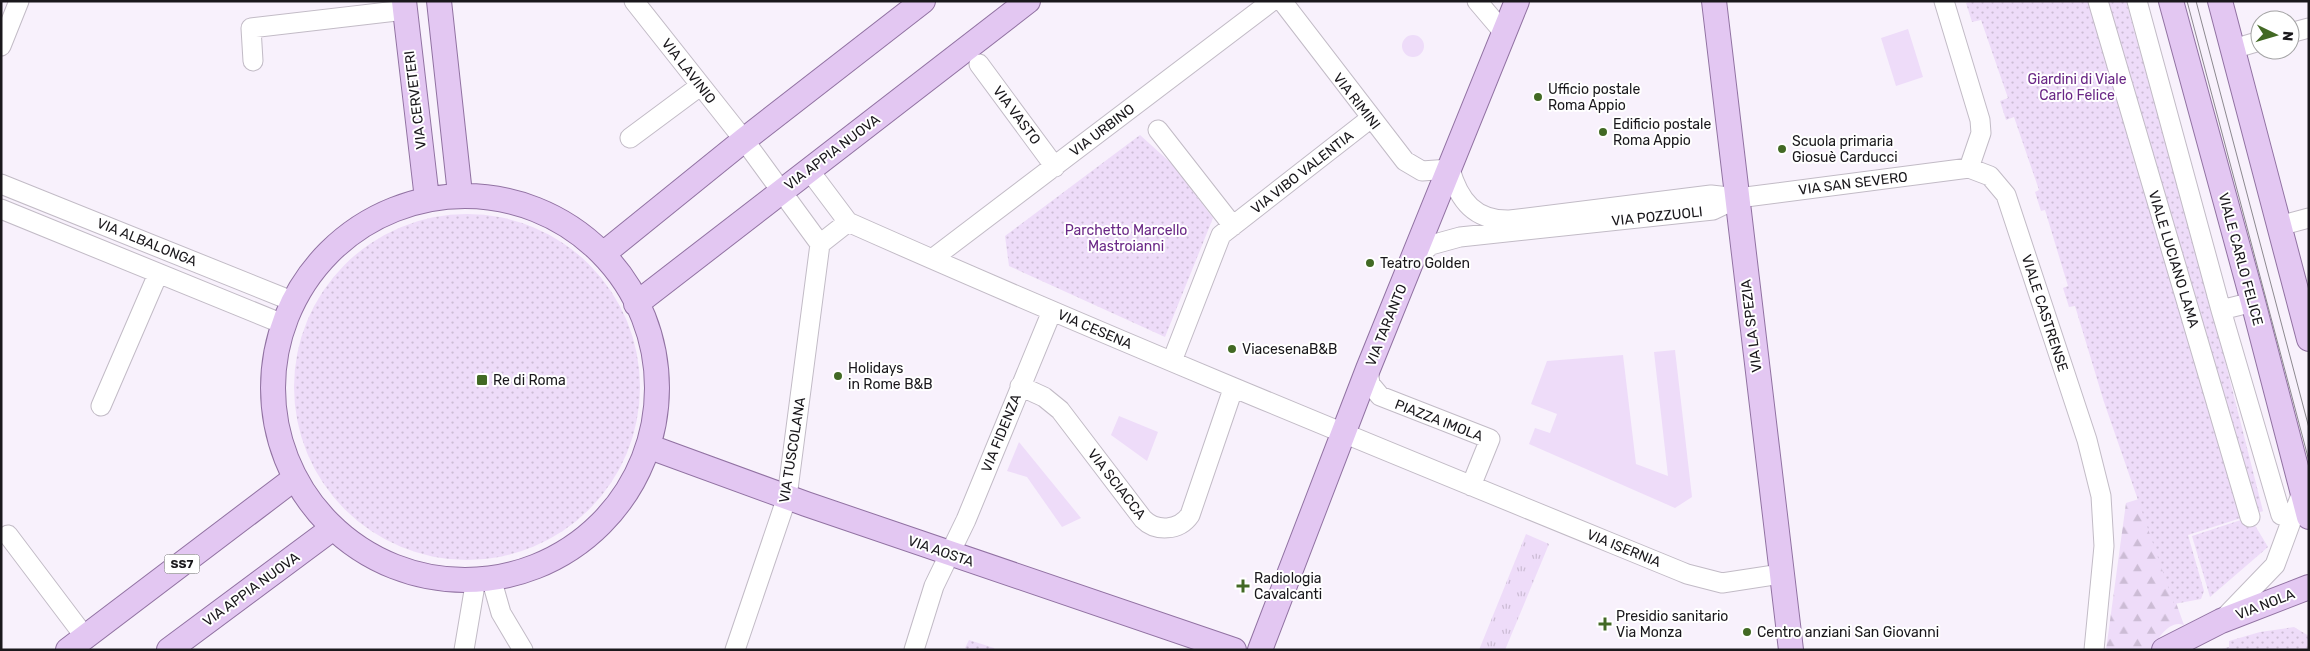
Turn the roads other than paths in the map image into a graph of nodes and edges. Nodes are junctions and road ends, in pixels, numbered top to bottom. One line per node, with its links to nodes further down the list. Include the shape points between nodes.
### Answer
1 (19, 1): 20 (street)
2 (439, 1): 35 (main road)
3 (634, 1): 24 (street, VIA LAVINIO)
4 (924, 1): 28 (main road)
5 (1028, 1): 17 (main road, VIA APPIA NUOVA)
6 (1272, 1): 29 (street, VIA URBINO)
7 (1282, 1): 25 (street, VIA RIMINI)
8 (1477, 1): 18 (street)
9 (1517, 1): 18 (main road, VIA TARANTO)
10 (1714, 1): 36 (main road, VIA LA SPEZIA)
11 (1944, 1): 30 (street, via 1980,120 1981,133)
12 (2098, 1): 68 (street, VIALE LUCIANO LAMA)
13 (2137, 1): 51 (street)
14 (2171, 1): 49 (main road, VIALE CARLO FELICE)
15 (2220, 1): 21 (main road)
16 (405, 6): 22 (street, via 251,28); 37 (main road, VIA CERVETERI)
17 (1007, 9): 32 (main road, VIA APPIA NUOVA)
18 (1505, 34): 31 (main road, VIA TARANTO)
19 (2250, 44): 21 (street)
20 (1, 46)
21 (2233, 48): 42 (main road)
22 (253, 61)
23 (979, 64): 29 (street, VIA VASTO)
24 (700, 86): 27 (street); 28 (street, VIA LAVINIO)
25 (1371, 118): 31 (street, VIA RIMINI, via 1411,166 1428,171); 41 (street, VIA VIBO VALENTIA)
26 (1158, 130): 41 (street)
27 (630, 138)
28 (744, 140): 34 (street, VIA LAVINIO); 44 (main road)
29 (1054, 166): 45 (street, VIA URBINO)
30 (1969, 168): 36 (street, VIA SAN SEVERO); 85 (street, VIALE CASTRENSE, via 1990,176 2006,195 2095,470 2104,537)
31 (1450, 169): 36 (street, VIA POZZUOLI, via 1458,194 1471,210 1481,216 1504,220 1711,194); 46 (main road, VIA TARANTO)
32 (809, 170): 34 (main road, VIA APPIA NUOVA); 40 (street)
33 (1, 184): 48 (street, VIA ALBALONGA)
34 (781, 191): 43 (street, VIA LAVINIO); 50 (main road, VIA APPIA NUOVA)
35 (460, 194): 37 (main road); 44 (main road, via 502,198 544,212 580,233)
36 (1738, 198): 46 (street, VIA POZZUOLI, via 1713,210 1460,237 1432,245); 72 (main road, VIA LA SPEZIA)
37 (427, 199): 48 (main road, via 382,214 354,230 321,260)
38 (1, 209): 47 (street, VIA ALBALONGA)
39 (2309, 218): 42 (street)
40 (848, 222): 43 (street); 45 (street, VIA CESENA)
41 (1233, 226): 55 (street, VIA VIBO VALENTIA, via 1221,234)
42 (2279, 226): 54 (main road)
43 (820, 244): 65 (street, VIA TUSCOLANA)
44 (603, 254): 50 (main road)
45 (932, 259): 52 (street, VIA CESENA)
46 (1413, 260): 56 (main road, VIA TARANTO)
47 (158, 274): 53 (street, VIA ALBALONGA); 59 (street)
48 (292, 301): 53 (main road)
49 (2253, 302): 51 (street); 64 (main road, VIALE CARLO FELICE)
50 (636, 304): 61 (main road, via 652,344 658,378)
51 (2221, 310): 66 (street)
52 (1052, 311): 55 (street, VIA CESENA); 57 (street, VIA FIDENZA)
53 (283, 324): 62 (main road, via 276,357 274,403 281,442)
54 (2309, 339)
55 (1172, 361): 58 (street, VIA CESENA)
56 (1368, 369): 60 (main road, VIA TARANTO); 63 (street, PIAZZA IMOLA, via 1373,388 1384,398 1490,439)
57 (1020, 386): 58 (street, VIA SCIACCA, via 1044,397 1060,410 1143,519 1154,528 1178,525 1190,515); 71 (street, VIA FIDENZA, via 966,520)
58 (1233, 389): 60 (street, VIA CESENA)
59 (101, 406)
60 (1343, 432): 63 (street); 83 (main road, VIA TARANTO)
61 (650, 447): 65 (main road, VIA AOSTA); 73 (main road, via 628,491 592,532 539,566 514,575)
62 (296, 478): 69 (main road, via 313,507); 76 (main road, SS7)
63 (1471, 486): 72 (street, VIA ISERNIA, via 1704,580 1733,583)
64 (2302, 492): 67 (main road, VIALE CARLO FELICE); 75 (street, via 2275,565)
65 (787, 497): 71 (main road, VIA AOSTA); 80 (street, VIA TUSCOLANA)
66 (2281, 514)
67 (2309, 516)
68 (2250, 517)
69 (333, 528): 73 (main road, via 364,552 392,566 432,576); 77 (main road, VIA APPIA NUOVA)
70 (8, 534): 76 (street)
71 (949, 553): 81 (street, VIA FIDENZA, via 934,586); 82 (main road, VIA AOSTA)
72 (1781, 574): 84 (main road, VIA LA SPEZIA)
73 (483, 578): 78 (street); 79 (street)
74 (2309, 587): 75 (main road, VIA NOLA)
75 (2222, 621): 86 (main road, VIA NOLA, via 2196,621 2176,628 2166,634); 87 (main road, VIA NOLA)
76 (76, 643)
77 (169, 650)
78 (464, 650)
79 (523, 650)
80 (735, 650)
81 (914, 650)
82 (1234, 650)
83 (1260, 650)
84 (1791, 650)
85 (2094, 650)
86 (2153, 650)
87 (2164, 650)

